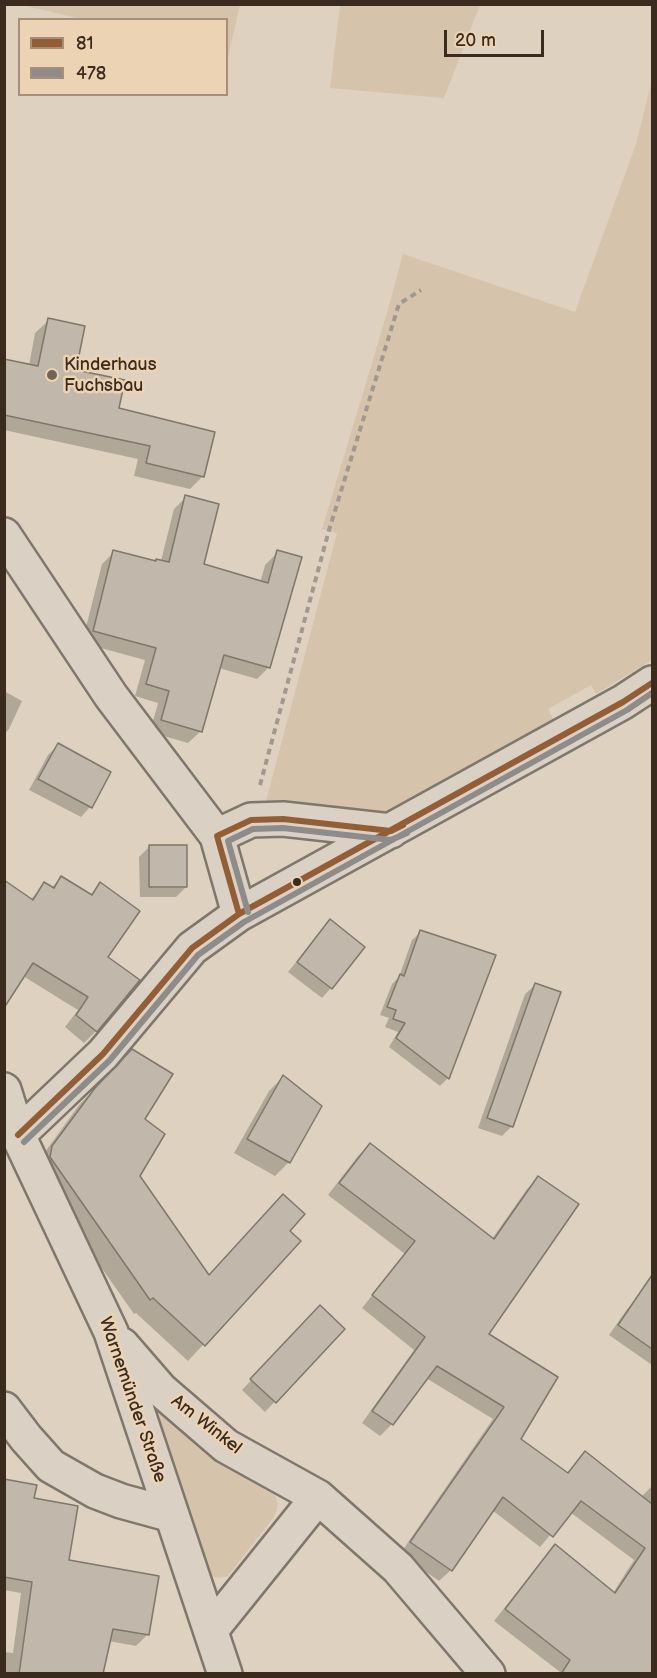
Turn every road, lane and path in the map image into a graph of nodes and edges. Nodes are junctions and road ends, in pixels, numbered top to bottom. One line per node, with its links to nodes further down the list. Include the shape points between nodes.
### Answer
1 (422, 290): 4 (path, via 399,304 329,531)
2 (4, 535): 6 (street, via 111,696)
3 (652, 683): 5 (street)
4 (251, 820): 5 (street, via 283,819); 6 (street)
5 (391, 831): 7 (street)
6 (217, 836): 7 (street)
7 (239, 914): 9 (street, via 192,948 103,1054)
8 (4, 1090): 9 (street, Warnemünder Straße)
9 (11, 1132): 10 (street, Warnemünder Straße)
10 (111, 1332): 12 (street, Am Winkel, via 161,1390 226,1446); 13 (street, Warnemünder Straße)
11 (4, 1409): 13 (street, via 51,1466 95,1491)
12 (318, 1497): 14 (street); 16 (street, Am Winkel, via 398,1568)
13 (172, 1515): 14 (street, Warnemünder Straße)
14 (211, 1630): 15 (street, Warnemünder Straße)
15 (225, 1674)
16 (488, 1674)

